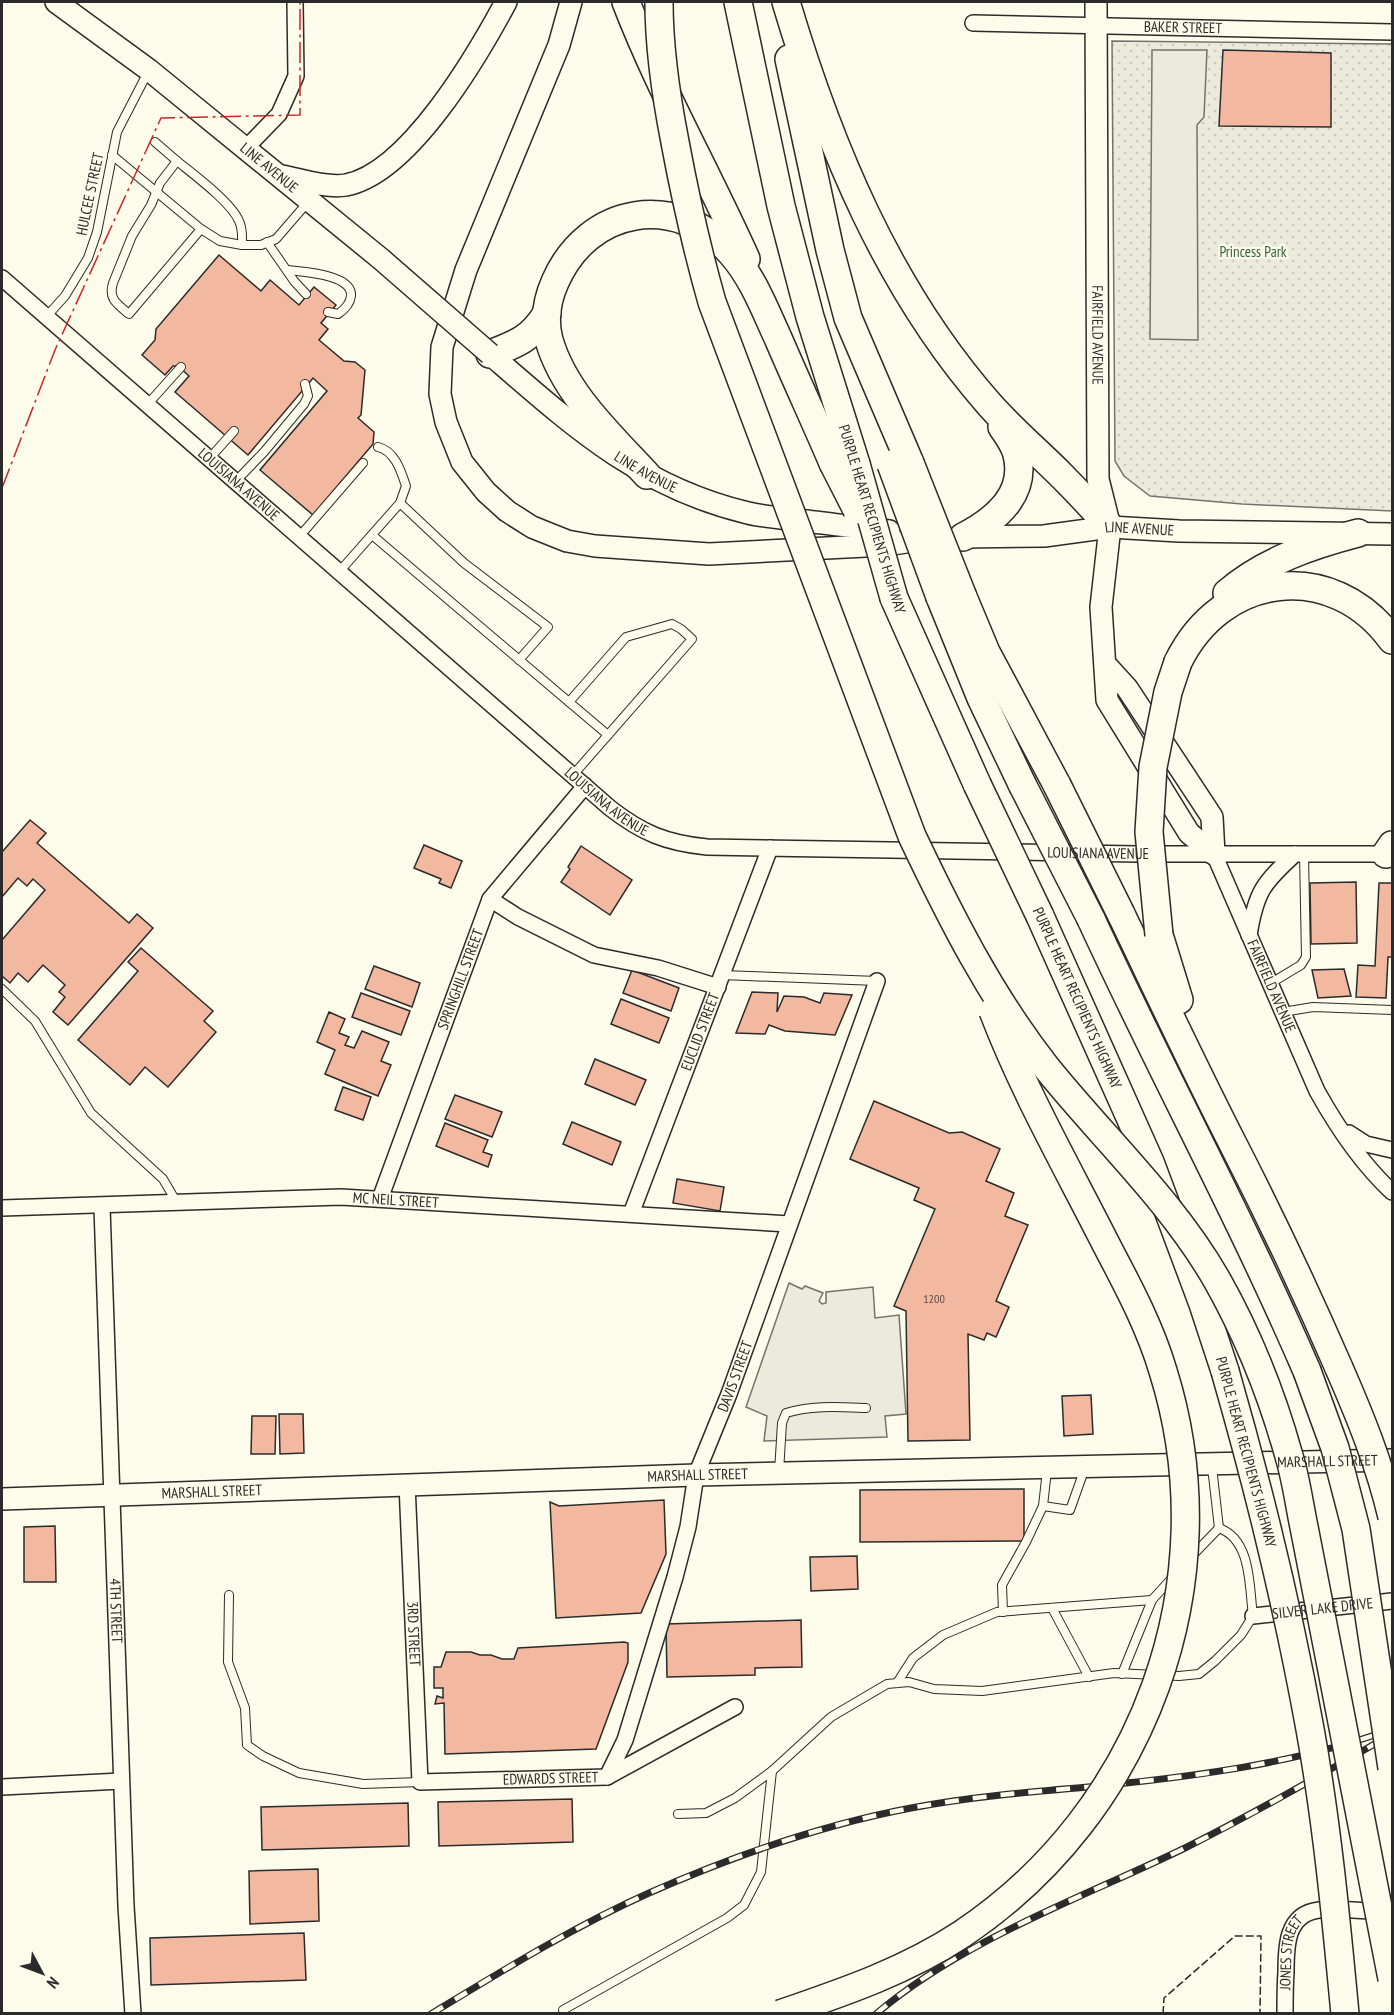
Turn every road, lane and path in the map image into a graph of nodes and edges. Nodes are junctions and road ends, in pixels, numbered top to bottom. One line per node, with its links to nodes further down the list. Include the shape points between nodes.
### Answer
1 (56, 2): 14 (main road, LINE AVENUE)
2 (295, 2): 16 (street, via 296,76 279,114)
3 (506, 2): 19 (main road, via 457,87 384,168 365,180 333,186)
4 (571, 2): 50 (main road, via 559,45 466,270 442,347 440,394 446,422 473,478 507,512 531,527 567,541 595,546 709,554 886,545)
5 (626, 2): 28 (highway, via 656,75 748,264)
6 (659, 2): 66 (highway, bridge, via 664,79 672,126 712,302 912,836)
7 (738, 2): 41 (highway, PURPLE HEART RECIPIENTS HIGHWAY, via 781,206)
8 (778, 2): 52 (highway, bridge, via 815,186 860,377 900,464)
9 (786, 2): 35 (highway, via 819,104 865,215 902,283)
10 (1096, 2): 12 (main road, FAIRFIELD AVENUE)
11 (973, 23): 12 (street, BAKER STREET)
12 (1096, 25): 13 (street, BAKER STREET); 45 (main road, FAIRFIELD AVENUE, via 1098,479)
13 (1392, 32)
14 (149, 70): 16 (main road, LINE AVENUE); 17 (lane, HULCEE STREET, via 117,132)
15 (155, 142): 18 (lane)
16 (245, 149): 19 (main road, LINE AVENUE)
17 (112, 155): 20 (lane); 31 (lane, HULCEE STREET, via 98,232 88,258 65,296)
18 (177, 161): 20 (lane); 24 (lane, via 232,209 239,220)
19 (279, 175): 21 (main road, LINE AVENUE)
20 (156, 193): 22 (lane); 22 (lane, via 132,236 110,291 129,314)
21 (309, 201): 23 (lane, via 276,239); 32 (main road, LINE AVENUE, bridge)
22 (201, 229): 24 (lane, via 220,241)
23 (267, 242): 24 (lane); 25 (lane)
24 (243, 245)
25 (286, 270): 27 (lane); 29 (lane, via 331,277 350,288 350,301 344,310 338,315)
26 (2, 278): 31 (street, LOUISIANA AVENUE)
27 (306, 294)
28 (758, 294): 30 (highway, via 732,254 701,229 678,218 636,214 614,220 578,246 560,272); 41 (highway)
29 (328, 312)
30 (547, 313): 32 (highway, via 525,339); 42 (highway, via 548,338 568,380 588,411)
31 (46, 317): 36 (street, LOUISIANA AVENUE)
32 (490, 354): 42 (main road, LINE AVENUE, via 595,442)
33 (181, 367): 36 (lane)
34 (305, 384): 43 (lane, via 308,396 304,404)
35 (987, 401): 45 (highway); 50 (highway, via 1016,451 1016,491 1003,510 981,528)
36 (147, 405): 39 (street, LOUISIANA AVENUE)
37 (234, 431): 39 (lane)
38 (378, 447): 44 (lane, via 398,465 406,486)
39 (209, 459): 43 (street, LOUISIANA AVENUE)
40 (363, 463): 49 (lane)
41 (845, 464): 119 (highway, PURPLE HEART RECIPIENTS HIGHWAY, bridge, via 859,514 878,545 894,598 1150,1162 1225,1371 1267,1524 1310,1730 1333,1887)
42 (647, 475): 50 (main road, LINE AVENUE, via 697,498 751,514)
43 (235, 482): 49 (street, LOUISIANA AVENUE)
44 (400, 503): 48 (lane); 55 (lane, via 464,563 548,627)
45 (1110, 527): 46 (main road, LINE AVENUE); 50 (main road, LINE AVENUE, via 1044,536); 62 (main road, FAIRFIELD AVENUE, via 1101,607 1106,665 1127,688 1212,818)
46 (1358, 533): 47 (main road, LINE AVENUE); 54 (highway, via 1321,543 1262,568 1240,582 1210,612)
47 (1392, 534)
48 (372, 535): 51 (lane); 55 (lane)
49 (299, 537): 51 (street, LOUISIANA AVENUE)
50 (951, 537)
51 (339, 572): 58 (street, LOUISIANA AVENUE)
52 (951, 597): 74 (highway, bridge, via 986,652 1057,785); 106 (highway, bridge, via 981,698 1261,1268 1307,1371 1335,1448 1356,1529)
53 (1392, 640): 54 (highway, via 1366,611 1337,594 1304,585 1279,585 1226,606)
54 (1182, 654): 74 (highway, bridge, via 1168,692 1154,767 1149,832 1159,935)
55 (519, 660): 56 (lane)
56 (569, 702): 57 (lane); 57 (lane, via 626,637 672,624 681,628 692,639)
57 (608, 735): 58 (lane)
58 (573, 775): 59 (street, LOUISIANA AVENUE)
59 (585, 786): 60 (street, LOUISIANA AVENUE, via 631,824 654,837 680,845); 64 (street, SPRINGHILL STREET)
60 (770, 848): 62 (street, LOUISIANA AVENUE); 67 (street, EUCLID STREET)
61 (1390, 851): 63 (street, LOUISIANA AVENUE)
62 (1215, 854): 63 (street, LOUISIANA AVENUE); 65 (street, FAIRFIELD AVENUE)
63 (1300, 854): 65 (street, via 1262,888); 69 (lane, via 1306,957 1301,965)
64 (490, 899): 67 (street, via 594,955); 77 (street, SPRINGHILL STREET)
65 (1249, 935): 69 (street, FAIRFIELD AVENUE)
66 (980, 967): 114 (highway, bridge, via 1047,1068 1185,1232 1216,1278 1255,1356 1290,1457); 117 (highway, bridge, via 1008,1048 1136,1303 1163,1371 1176,1424 1183,1491 1184,1539 1178,1602 1164,1664 1135,1737 1087,1816 1047,1863 1001,1905 936,1950 866,1984)
67 (720, 981): 68 (lane); 81 (street, EUCLID STREET)
68 (877, 981): 82 (street, DAVIS STREET)
69 (1271, 983): 72 (street, FAIRFIELD AVENUE)
70 (2, 989): 78 (lane, via 35,1021 91,1113 163,1179)
71 (1392, 1011): 72 (lane, via 1312,1007)
72 (1283, 1012): 73 (street, FAIRFIELD AVENUE)
73 (1331, 1116): 75 (street, via 1366,1144); 76 (street)
74 (1233, 1145): 94 (highway, bridge, via 1256,1186 1339,1368 1379,1469)
75 (1392, 1150)
76 (1392, 1192)
77 (380, 1199): 78 (street, MC NEIL STREET); 81 (street, MC NEIL STREET)
78 (177, 1203): 79 (street, MC NEIL STREET)
79 (102, 1206): 80 (street, MC NEIL STREET); 91 (street, 4TH STREET)
80 (2, 1208)
81 (631, 1214): 82 (street, MC NEIL STREET)
82 (789, 1224): 89 (street, DAVIS STREET)
83 (866, 1408): 88 (lane, via 829,1407 786,1413)
84 (1392, 1461): 85 (main road, MARSHALL STREET)
85 (1211, 1464): 86 (main road, MARSHALL STREET); 95 (lane)
86 (1085, 1467): 87 (main road, MARSHALL STREET); 93 (lane, via 1070,1510)
87 (1047, 1468): 88 (main road, MARSHALL STREET); 93 (lane)
88 (779, 1473): 89 (main road, MARSHALL STREET)
89 (696, 1475): 90 (main road, MARSHALL STREET); 108 (street, DAVIS STREET, via 675,1577 625,1740)
90 (406, 1485): 91 (main road, MARSHALL STREET); 110 (street, 3RD STREET)
91 (111, 1495): 92 (main road, MARSHALL STREET); 109 (street, 4TH STREET)
92 (2, 1499)
93 (1043, 1506): 100 (lane, via 1002,1585)
94 (1392, 1517)
95 (1219, 1528): 97 (lane); 101 (lane, via 1236,1540 1245,1557)
96 (229, 1595): 110 (lane, via 228,1662 245,1708 247,1745 299,1773 363,1784)
97 (1152, 1600): 99 (lane); 102 (lane)
98 (1392, 1601): 101 (street, SILVER LAKE DRIVE)
99 (1052, 1608): 100 (lane); 103 (lane)
100 (1003, 1612): 104 (lane, via 943,1635 913,1658)
101 (1253, 1616): 102 (lane, via 1241,1635 1199,1674)
102 (1122, 1674): 103 (lane)
103 (1089, 1677): 104 (lane, via 982,1691)
104 (897, 1683): 107 (lane, via 887,1684 831,1717)
105 (735, 1707): 108 (street, EDWARDS STREET)
106 (1392, 1768)
107 (772, 1771): 112 (lane, via 706,1813); 115 (lane, via 761,1872 744,1905)
108 (607, 1777): 110 (street, EDWARDS STREET)
109 (121, 1781): 111 (street); 116 (street, 4TH STREET)
110 (420, 1782)
111 (2, 1787)
112 (678, 1814)
113 (1392, 1912): 118 (street, JONES STREET, via 1318,1910 1296,1922 1287,1944)
114 (1392, 1979)
115 (563, 2010)
116 (133, 2013)
117 (780, 2013)
118 (1285, 2013)
119 (1345, 2013)

